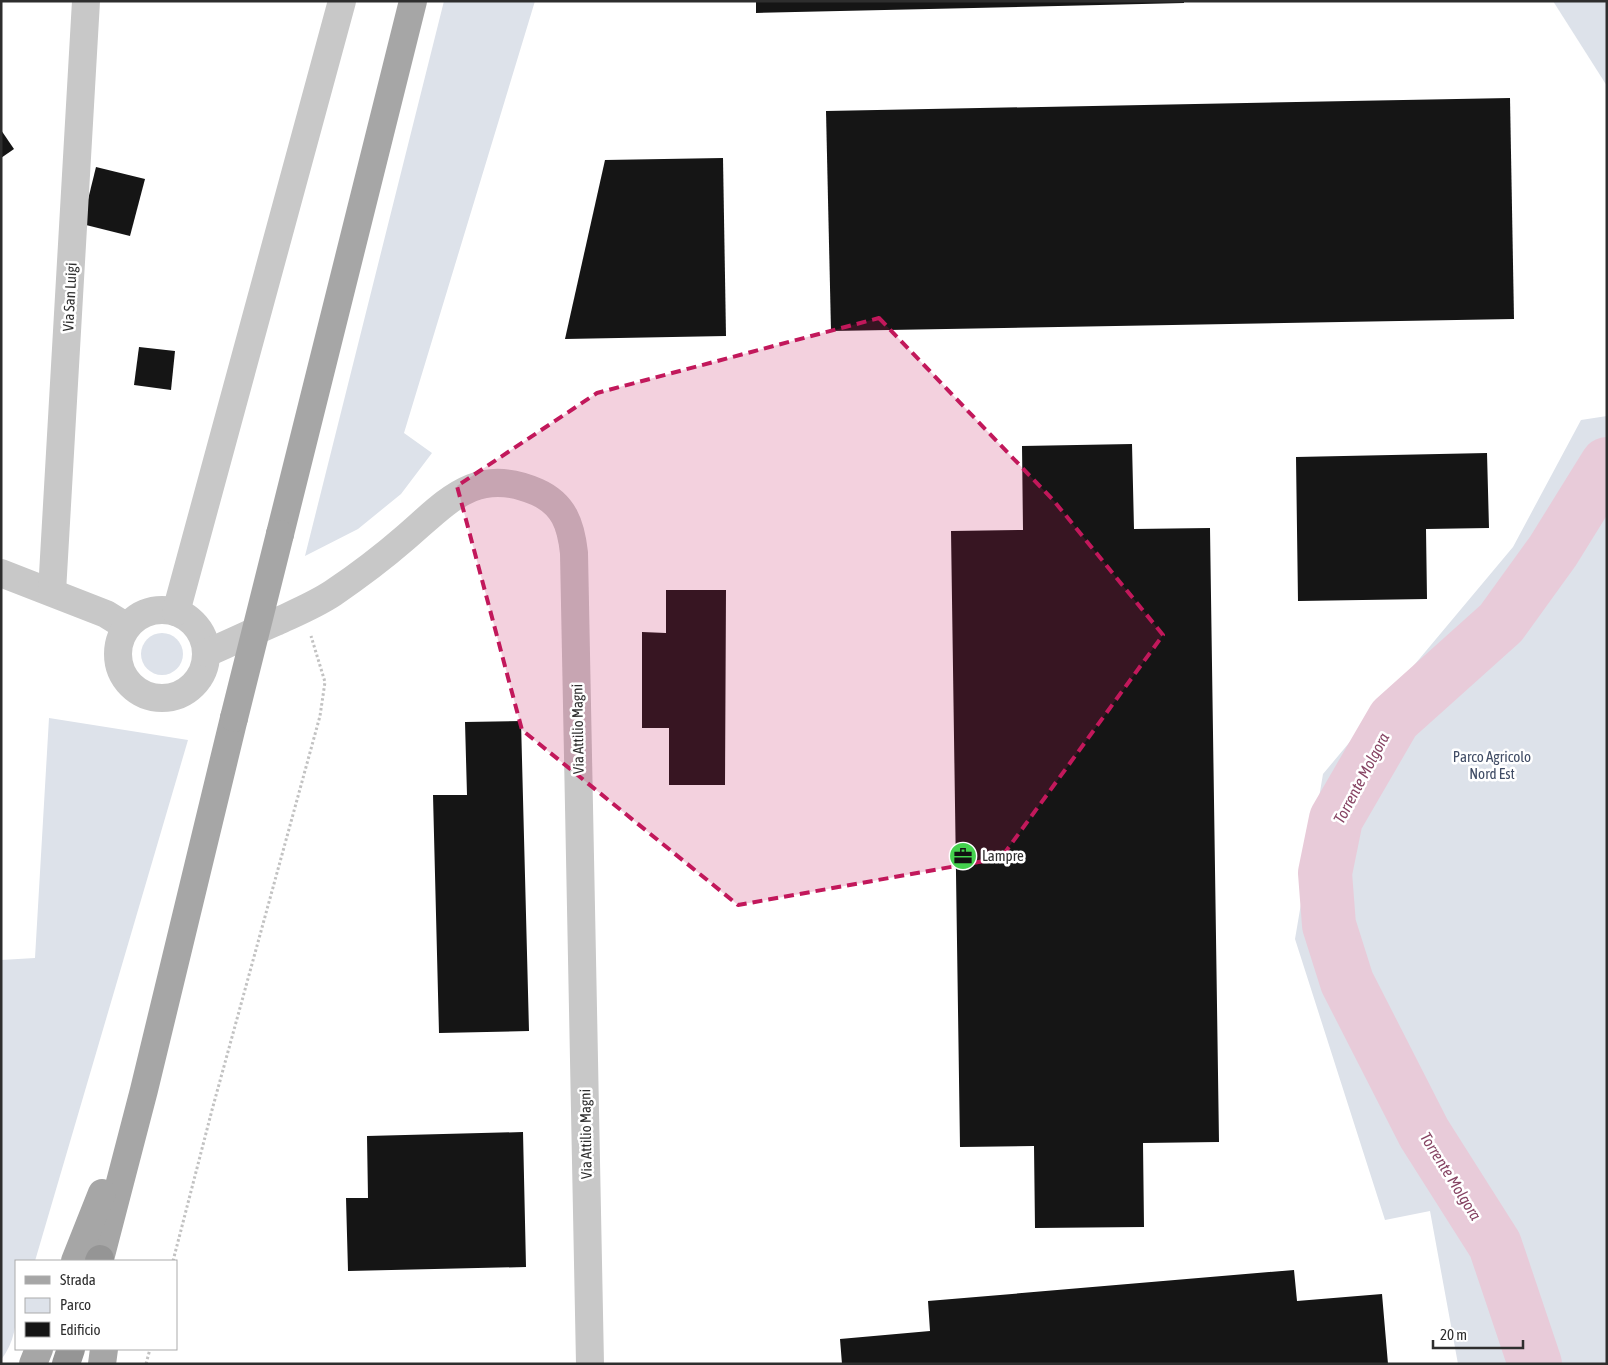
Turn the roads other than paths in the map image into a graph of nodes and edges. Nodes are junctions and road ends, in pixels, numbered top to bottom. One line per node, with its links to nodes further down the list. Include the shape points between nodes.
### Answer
1 (86, 1): 5 (street, Via San Luigi)
2 (342, 1): 6 (street)
3 (412, 1): 9 (main road, bridge, via 144,1090)
4 (1, 573): 5 (street)
5 (52, 592): 7 (street, via 106,614)
6 (176, 612): 7 (street, via 149,612); 8 (street, via 198,627)
7 (127, 627): 8 (street, via 120,640 121,670 141,693 156,698 185,692 197,682)
8 (207, 653): 18 (street, Via Attilio Magni, via 331,594 405,538 443,504 480,485 502,482 529,489 548,497 567,519 574,553)
9 (98, 1260)
10 (39, 1350): 14 (main road)
11 (71, 1350): 15 (highway)
12 (81, 1350): 16 (highway)
13 (104, 1350): 17 (main road)
14 (33, 1364)
15 (66, 1364)
16 (78, 1364)
17 (102, 1364)
18 (590, 1364)

